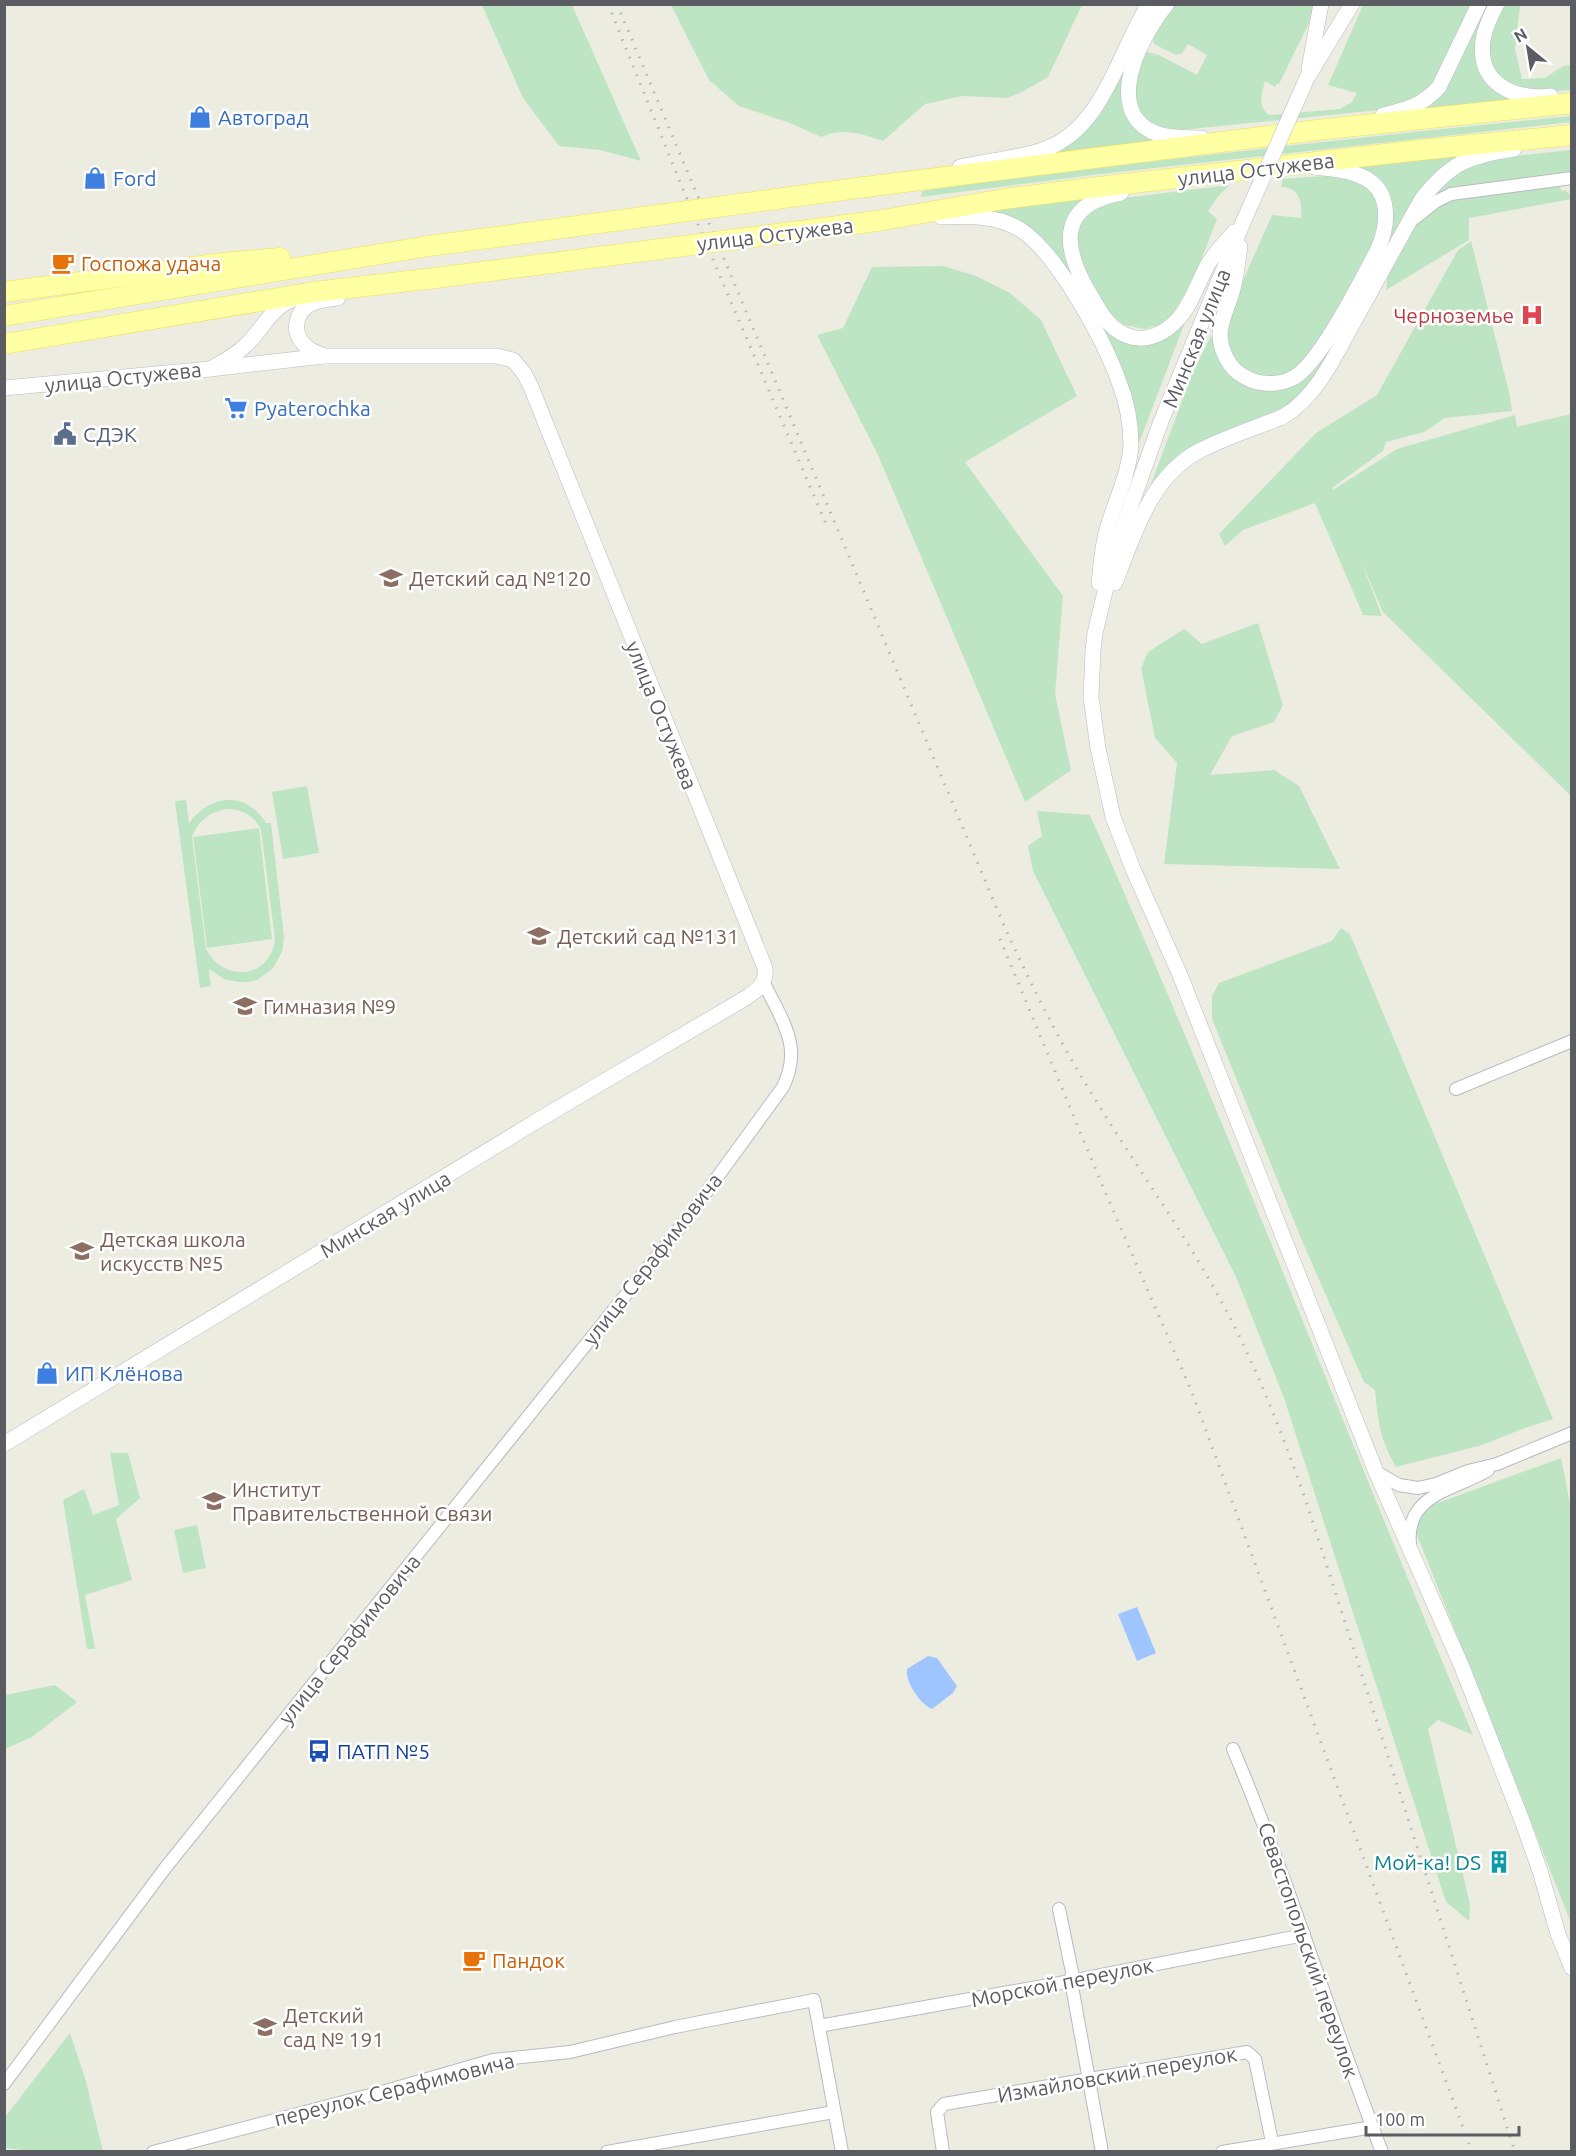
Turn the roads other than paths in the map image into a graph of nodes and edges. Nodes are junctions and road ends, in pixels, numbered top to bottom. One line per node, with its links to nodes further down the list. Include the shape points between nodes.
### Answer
1 (1149, 4): 18 (street, via 1100,98 1069,137 1034,152)
2 (1167, 4): 13 (street, via 1147,33 1131,73 1128,88 1134,113 1151,131 1163,135)
3 (1321, 4): 8 (street)
4 (1342, 4): 8 (street, Минская улица)
5 (1352, 4): 8 (street)
6 (1479, 4): 11 (street, via 1448,71 1424,102 1406,111)
7 (1497, 4): 9 (street, via 1482,42 1492,78 1516,95 1535,98)
8 (1307, 78): 19 (street, Минская улица, bridge)
9 (1572, 94)
10 (1572, 103): 11 (main road, улица Остужева)
11 (1317, 130): 13 (main road, улица Остужева)
12 (1572, 135): 15 (main road, улица Остужева)
13 (1247, 139): 18 (main road, улица Остужева)
14 (1572, 141): 21 (street, via 1494,152 1460,163 1422,199)
15 (1298, 165): 16 (main road, улица Остужева); 19 (street, via 1339,170 1367,179 1379,192 1387,220 1378,249 1323,347 1299,374 1279,383 1258,382 1238,373 1227,360 1221,343 1222,319 1233,291)
16 (1222, 174): 19 (street, via 1106,195 1089,203 1078,214 1071,231 1070,248 1076,268 1113,327 1128,336 1154,336 1186,310 1206,267); 20 (main road, улица Остужева, via 1004,199)
17 (1572, 178): 21 (street, via 1451,194 1418,214)
18 (865, 187): 22 (main road, улица Остужева, bridge)
19 (1244, 220): 31 (street, Минская улица, via 1129,506)
20 (877, 221): 23 (main road, улица Остужева, bridge); 31 (street, via 987,217 1020,230 1056,265 1095,330 1124,397 1131,446 1106,534)
21 (1399, 241): 31 (street, via 1316,386 1300,404 1284,416 1197,452 1159,486)
22 (429, 246): 24 (main road, улица Остужева, via 222,263); 26 (main road)
23 (435, 278): 25 (main road, улица Остужева); 28 (street, via 313,303 304,309 297,322 298,335 310,350)
24 (4, 292)
25 (314, 292): 27 (main road); 29 (street, улица Остужева, via 283,303 248,344)
26 (4, 315)
27 (4, 344)
28 (324, 356): 29 (street, улица Остужева); 32 (street, улица Остужева, via 498,356 513,360 524,373 762,960)
29 (210, 369): 30 (street, улица Остужева)
30 (4, 388)
31 (1095, 633): 38 (street, Минская улица, via 1091,685 1095,732 1113,818 1180,975)
32 (764, 983): 36 (street, Минская улица, via 744,999); 47 (street, улица Серафимовича, via 791,1044 793,1061 783,1087 686,1220 166,1867)
33 (1572, 1041): 34 (street)
34 (1456, 1089)
35 (1572, 1433): 37 (street)
36 (4, 1444)
37 (1497, 1464): 38 (street, via 1418,1488 1400,1485); 39 (street, via 1424,1503 1410,1525)
38 (1376, 1472): 39 (street, Минская улица)
39 (1411, 1551): 43 (street, Минская улица, via 1514,1799)
40 (1233, 1749): 42 (street, Севастопольский переулок)
41 (1059, 1909): 44 (street)
42 (1304, 1934): 44 (street, Морской переулок); 49 (street, Севастопольский переулок)
43 (1572, 1968)
44 (1071, 1981): 45 (street, Морской переулок); 46 (street)
45 (819, 2026): 48 (street); 51 (street, переулок Серафимовича, via 814,2000 570,2052 493,2060)
46 (1088, 2079): 50 (street, Измайловский переулок, via 1246,2052 1255,2059); 54 (street, Измайловский переулок, via 944,2104 937,2112); 55 (street)
47 (4, 2084)
48 (834, 2112): 52 (street); 53 (street)
49 (1373, 2127): 50 (street); 57 (street, Севастопольский переулок)
50 (1272, 2142): 56 (street)
51 (153, 2151)
52 (608, 2151)
53 (842, 2151)
54 (943, 2151)
55 (1102, 2151)
56 (1222, 2151)
57 (1382, 2151)

